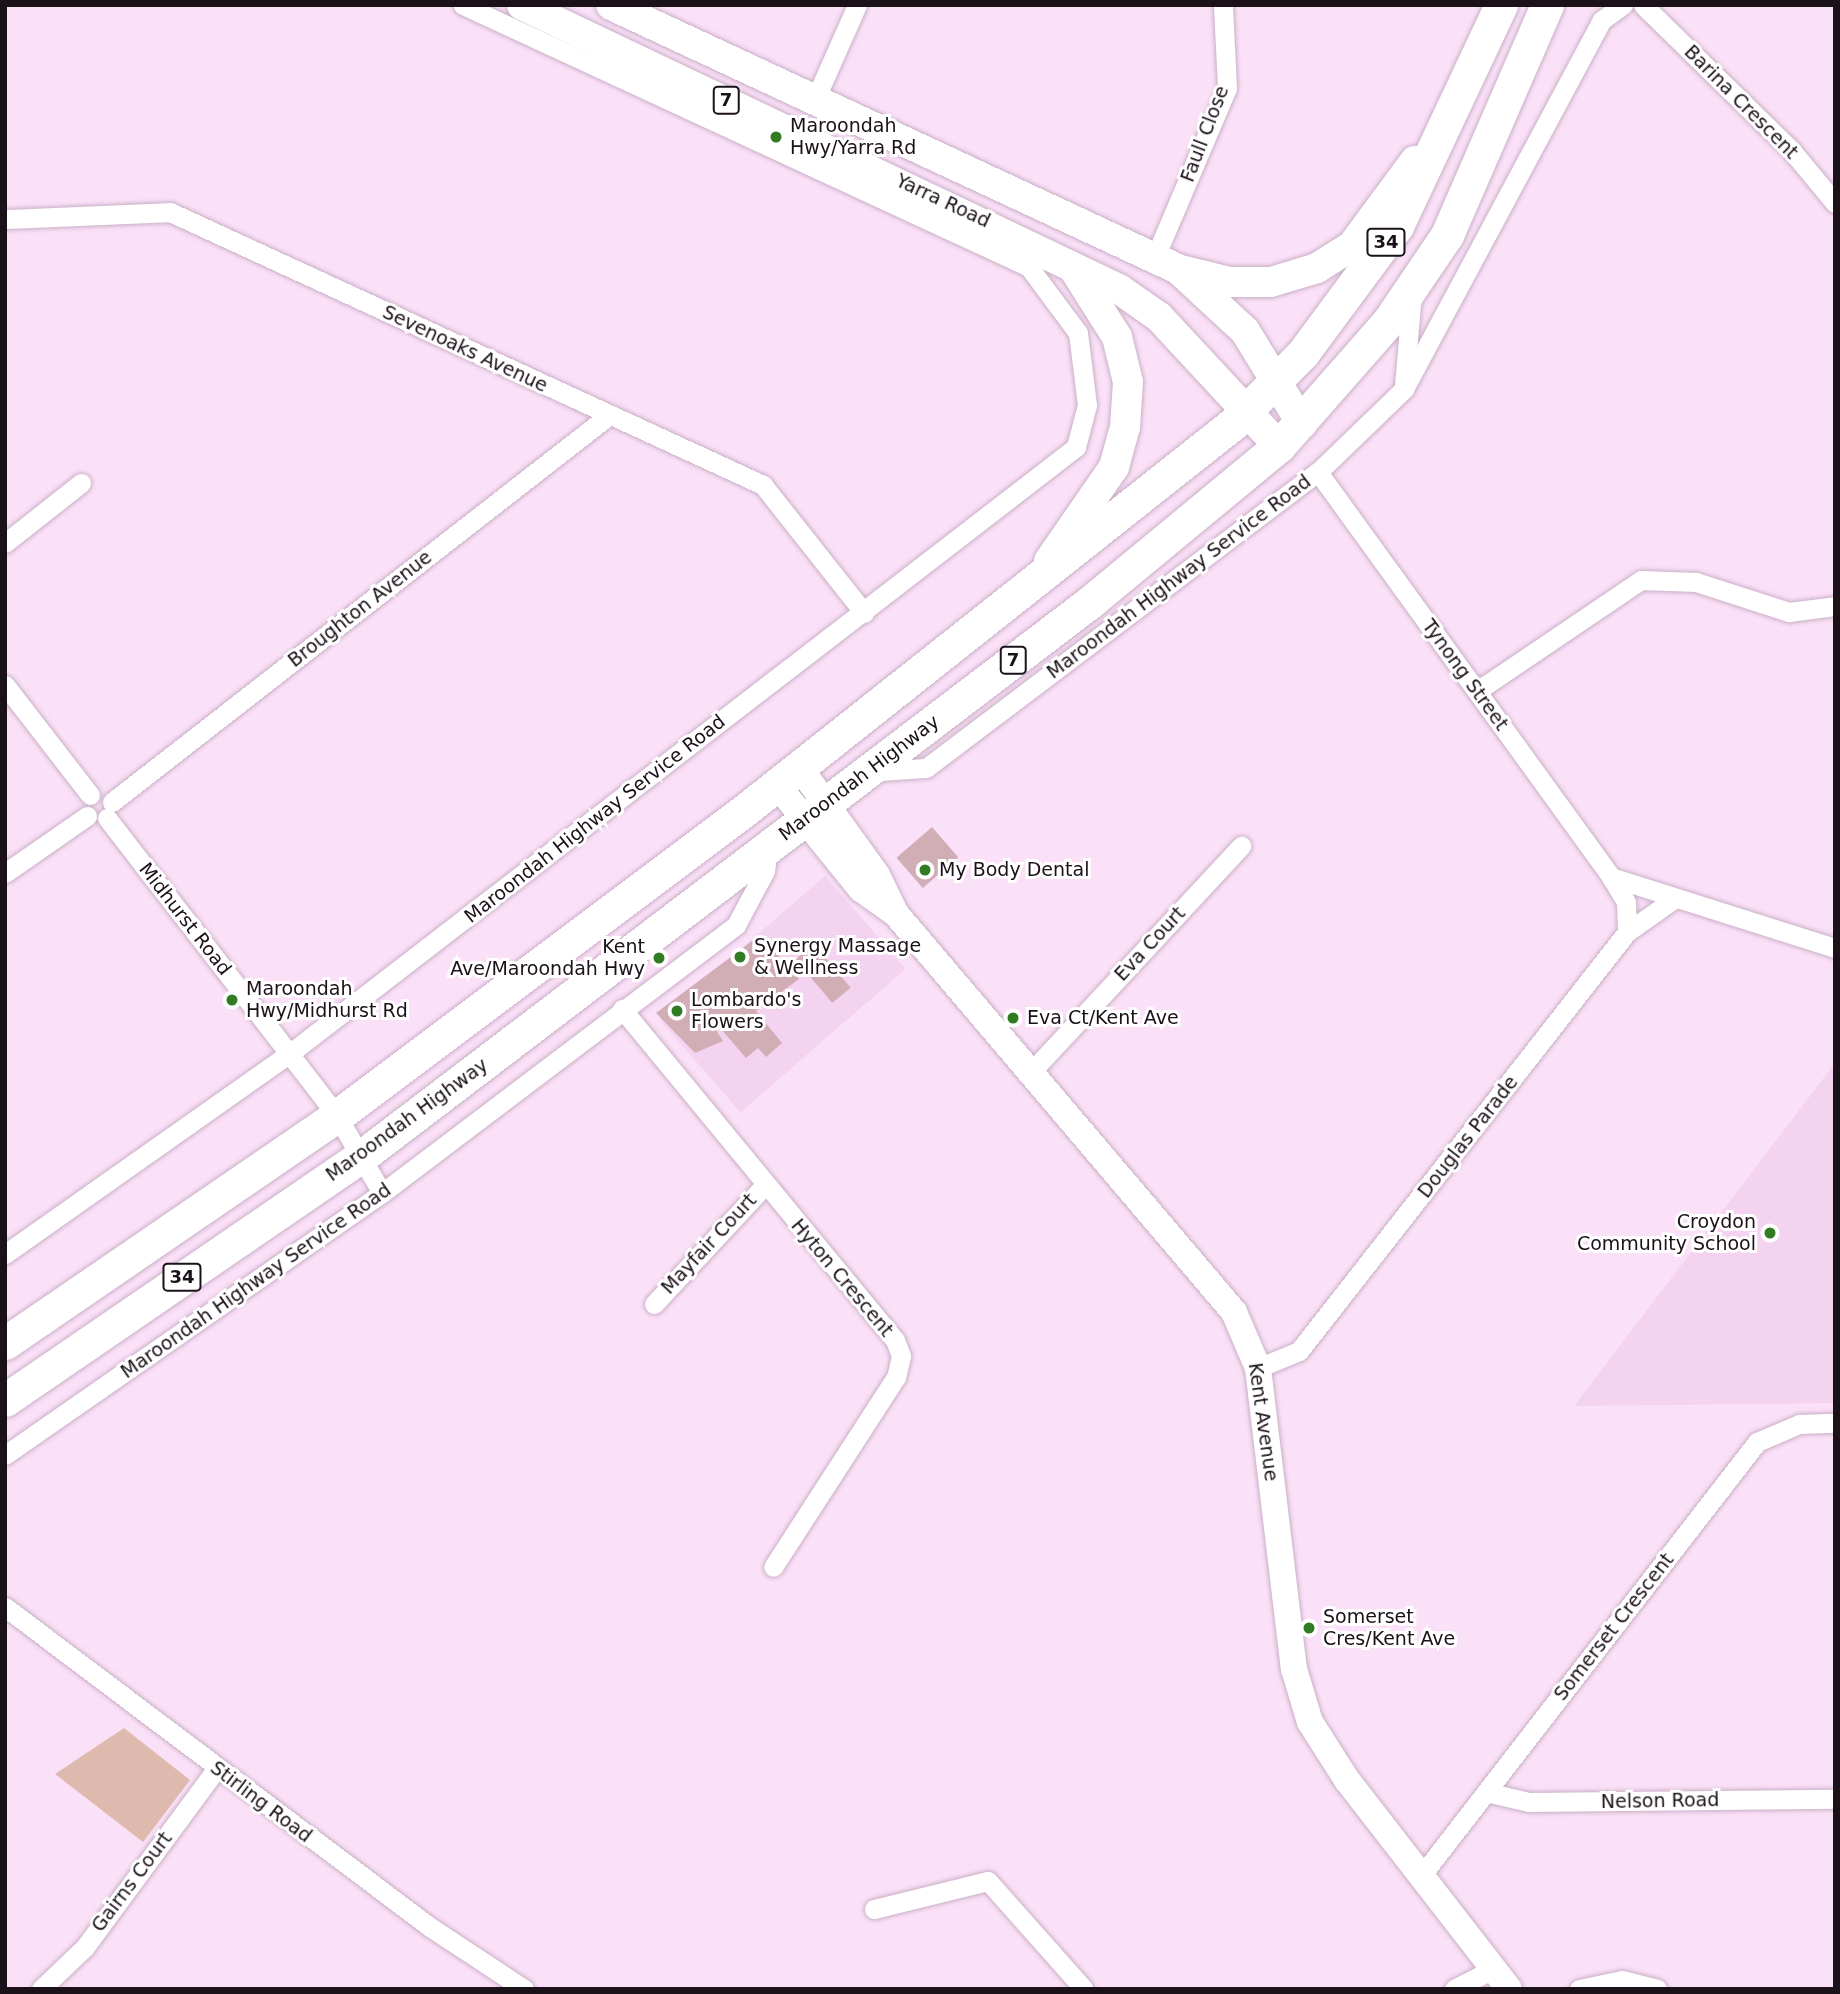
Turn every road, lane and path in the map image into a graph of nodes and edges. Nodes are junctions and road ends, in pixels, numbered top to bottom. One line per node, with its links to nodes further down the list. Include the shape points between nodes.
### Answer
1 (463, 5): 14 (street)
2 (522, 5): 14 (main road, Yarra Road / 7)
3 (611, 5): 11 (main road, Yarra Road / 7)
4 (857, 5): 11 (street)
5 (1223, 5): 17 (street, Faull Close, via 1227,88)
6 (1500, 5): 10 (highway, 34)
7 (1547, 5): 18 (highway, Maroondah Highway / 34, via 1479,174)
8 (1623, 5): 21 (street, Maroondah Highway Service Road, via 1602,20)
9 (1643, 5): 13 (street, Barina Crescent, via 1791,150)
10 (1467, 79): 17 (main road, via 1380,217 1352,246 1317,268 1272,282 1229,282); 20 (highway, 34, via 1397,226 1339,310)
11 (814, 102): 12 (main road, Yarra Road / 7)
12 (944, 160): 14 (main road); 17 (main road, Yarra Road / 7)
13 (1835, 203)
14 (925, 204): 16 (main road, Yarra Road / 7); 30 (street, Maroondah Highway Service Road, via 1029,267 1071,319 1087,405 1076,447)
15 (5, 219): 23 (street, Sevenoaks Avenue, via 170,212)
16 (1060, 257): 19 (main road, Yarra Road / 7); 28 (main road, via 1092,291 1116,337 1128,382 1125,426 1114,467)
17 (1166, 263): 19 (main road, via 1173,300); 20 (main road, Yarra Road / 7, via 1245,331)
18 (1412, 289): 21 (street); 24 (highway, Maroondah Highway / 34)
19 (1159, 317): 22 (main road, Yarra Road / 7)
20 (1273, 385): 22 (highway, 34); 24 (main road, Yarra Road / 7)
21 (1404, 389): 25 (street, Maroondah Highway Service Road)
22 (1245, 411): 24 (main road, Yarra Road); 28 (highway)
23 (608, 416): 30 (street, Sevenoaks Avenue, via 763,485); 35 (street, Broughton Avenue)
24 (1291, 435): 33 (highway, Maroondah Highway / 7, via 1089,603)
25 (1318, 472): 32 (street, Tynong Street); 33 (street, Maroondah Highway Service Road, via 926,768)
26 (82, 483): 27 (street)
27 (5, 543)
28 (1034, 581): 34 (highway)
29 (1835, 606): 32 (street, via 1789,612 1696,582 1641,580)
30 (864, 613): 45 (street, Maroondah Highway Service Road)
31 (5, 685): 35 (street)
32 (1477, 691): 40 (street, Tynong Street)
33 (866, 772): 36 (highway, Maroondah Highway / 7)
34 (788, 777): 36 (main road, Kent Avenue); 47 (highway, 34)
35 (102, 812): 39 (street, Broughton Avenue); 45 (street, Midhurst Road)
36 (815, 812): 38 (highway, Maroondah Highway / 34); 46 (main road, Kent Avenue, via 895,914)
37 (1241, 846): 46 (street, Eva Court)
38 (768, 847): 44 (street, Maroondah Highway Service Road, via 765,871 736,925); 48 (highway, Maroondah Highway / 34)
39 (5, 873)
40 (1611, 877): 41 (street); 42 (street, Tynong Street, via 1626,902)
41 (1674, 899): 42 (street, Douglas Parade); 43 (street)
42 (1627, 932): 54 (street, Douglas Parade, via 1318,1331 1299,1351)
43 (1835, 948)
44 (622, 1009): 49 (street, Hyton Crescent); 50 (street, Maroondah Highway Service Road)
45 (289, 1054): 47 (street, Midhurst Road); 51 (street, Maroondah Highway Service Road)
46 (1031, 1072): 54 (main road, Kent Avenue, via 1234,1312)
47 (337, 1116): 48 (street, Midhurst Road); 53 (highway, 34)
48 (362, 1156): 50 (street, Midhurst Road); 55 (highway, Maroondah Highway / 34)
49 (765, 1185): 52 (street, Mayfair Court); 58 (street, Hyton Crescent, via 895,1340 901,1356 896,1377)
50 (383, 1194): 57 (street, Maroondah Highway Service Road)
51 (5, 1254)
52 (654, 1304)
53 (5, 1343)
54 (1258, 1368): 63 (main road, Kent Avenue, via 1302,1697 1326,1751)
55 (5, 1400)
56 (1835, 1423): 61 (street, Somerset Crescent, via 1800,1424 1757,1442)
57 (5, 1455)
58 (773, 1567)
59 (5, 1606): 60 (street, Stirling Road)
60 (216, 1769): 66 (street, Gairns Court, via 85,1947); 67 (street, Stirling Road)
61 (1486, 1792): 62 (street, Nelson Road, via 1529,1802); 63 (street, Somerset Crescent)
62 (1835, 1799)
63 (1421, 1875): 65 (main road, Kent Avenue)
64 (874, 1909): 68 (street, via 988,1881)
65 (1501, 1979): 69 (street)
66 (41, 1989)
67 (524, 1989)
68 (1084, 1989)
69 (1454, 1989)
70 (1579, 1989): 71 (street, via 1622,1980)
71 (1657, 1989)

